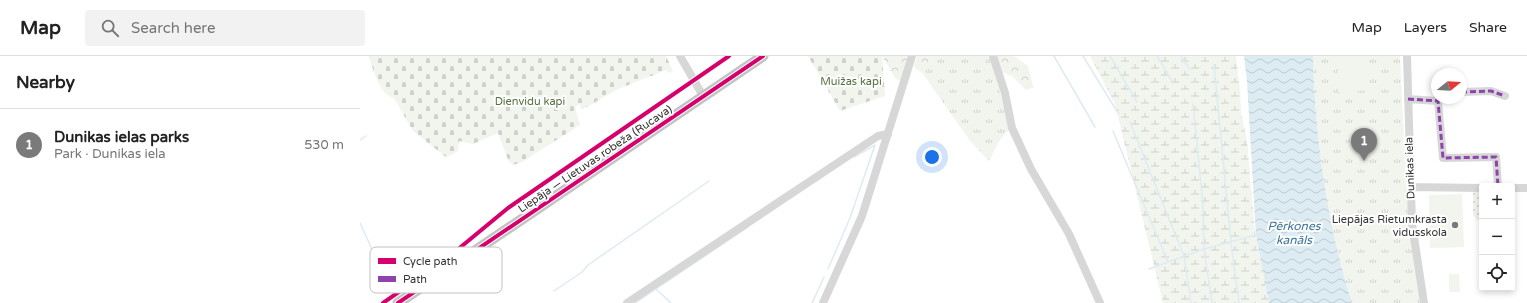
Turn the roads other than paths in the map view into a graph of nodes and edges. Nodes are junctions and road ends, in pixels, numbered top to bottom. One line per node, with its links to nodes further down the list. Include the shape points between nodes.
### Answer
1 (680, 56): 7 (street)
2 (763, 56): 7 (highway, Liepāja — Lietuvas robeža (Rucava))
3 (912, 56): 12 (street)
4 (993, 56): 23 (street, via 1005,93 1012,128 1031,169 1069,234)
5 (1407, 56): 9 (street, Dunikas iela)
6 (1467, 92): 8 (street, via 1491,91)
7 (703, 96): 18 (highway, Liepāja — Lietuvas robeža (Rucava))
8 (1505, 96)
9 (1408, 99): 10 (street); 14 (street, Dunikas iela)
10 (1431, 99)
11 (1440, 104): 13 (street, via 1443,158 1496,157)
12 (888, 134): 20 (street, via 862,216); 22 (street, via 878,136)
13 (1498, 183)
14 (1411, 186): 15 (street); 24 (street, Dunikas iela, via 1412,224)
15 (1479, 188)
16 (1515, 188): 17 (street)
17 (1527, 188)
18 (481, 247)
19 (413, 293): 21 (highway, Liepāja — Lietuvas robeža (Rucava))
20 (825, 302)
21 (398, 303)
22 (627, 303)
23 (1100, 303)
24 (1424, 303)

